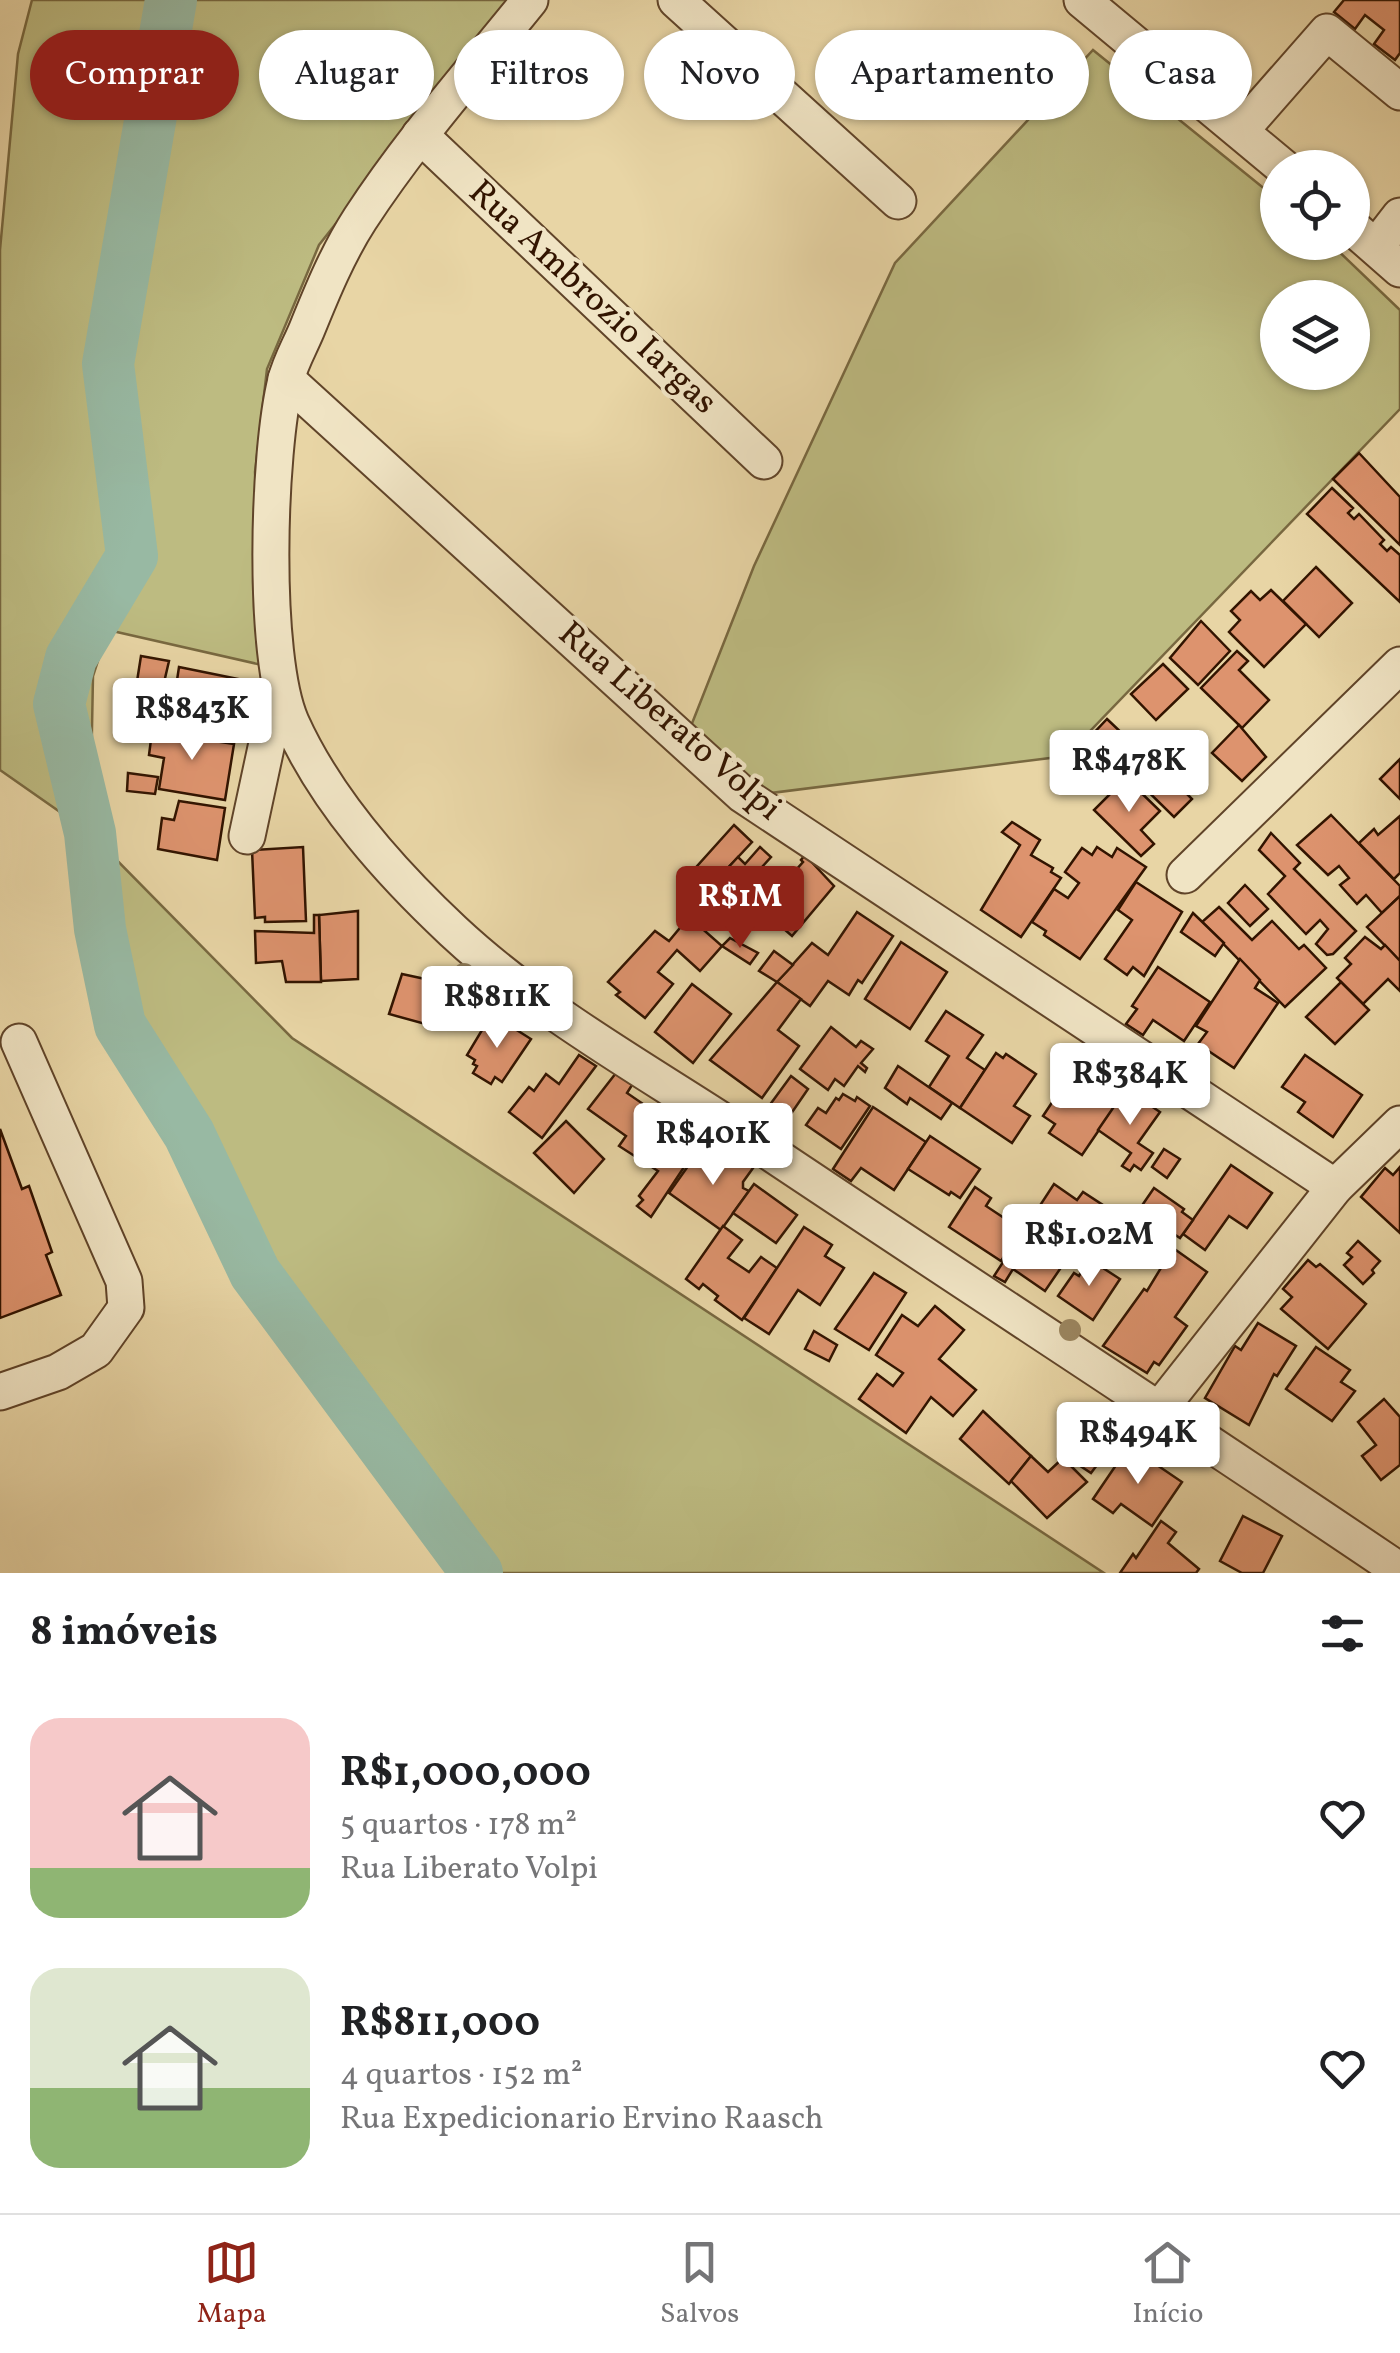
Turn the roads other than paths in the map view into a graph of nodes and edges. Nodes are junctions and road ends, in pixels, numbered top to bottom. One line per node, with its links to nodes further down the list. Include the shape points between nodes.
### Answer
1 (530, 0): 6 (street)
2 (676, 0): 8 (street)
3 (1082, 0): 5 (street)
4 (1400, 92): 5 (street, via 1327,32)
5 (1241, 130): 7 (street)
6 (420, 135): 11 (street, via 358,221); 12 (street, Rua Ambrozio Iargas)
7 (1264, 150)
8 (898, 201)
9 (1400, 216): 10 (street)
10 (1376, 248)
11 (286, 379): 14 (street, via 273,496); 19 (street, Rua Liberato Volpi, via 743,795)
12 (764, 461)
13 (1400, 665): 16 (street)
14 (279, 686): 15 (street); 21 (street, via 292,722 357,829 453,931 556,1017)
15 (247, 836)
16 (1185, 875)
17 (20, 1042): 20 (street, via 124,1281 126,1308 96,1350)
18 (1400, 1124): 19 (street)
19 (1335, 1188): 21 (street)
20 (0, 1392)
21 (1158, 1410): 22 (street)
22 (1400, 1572)

